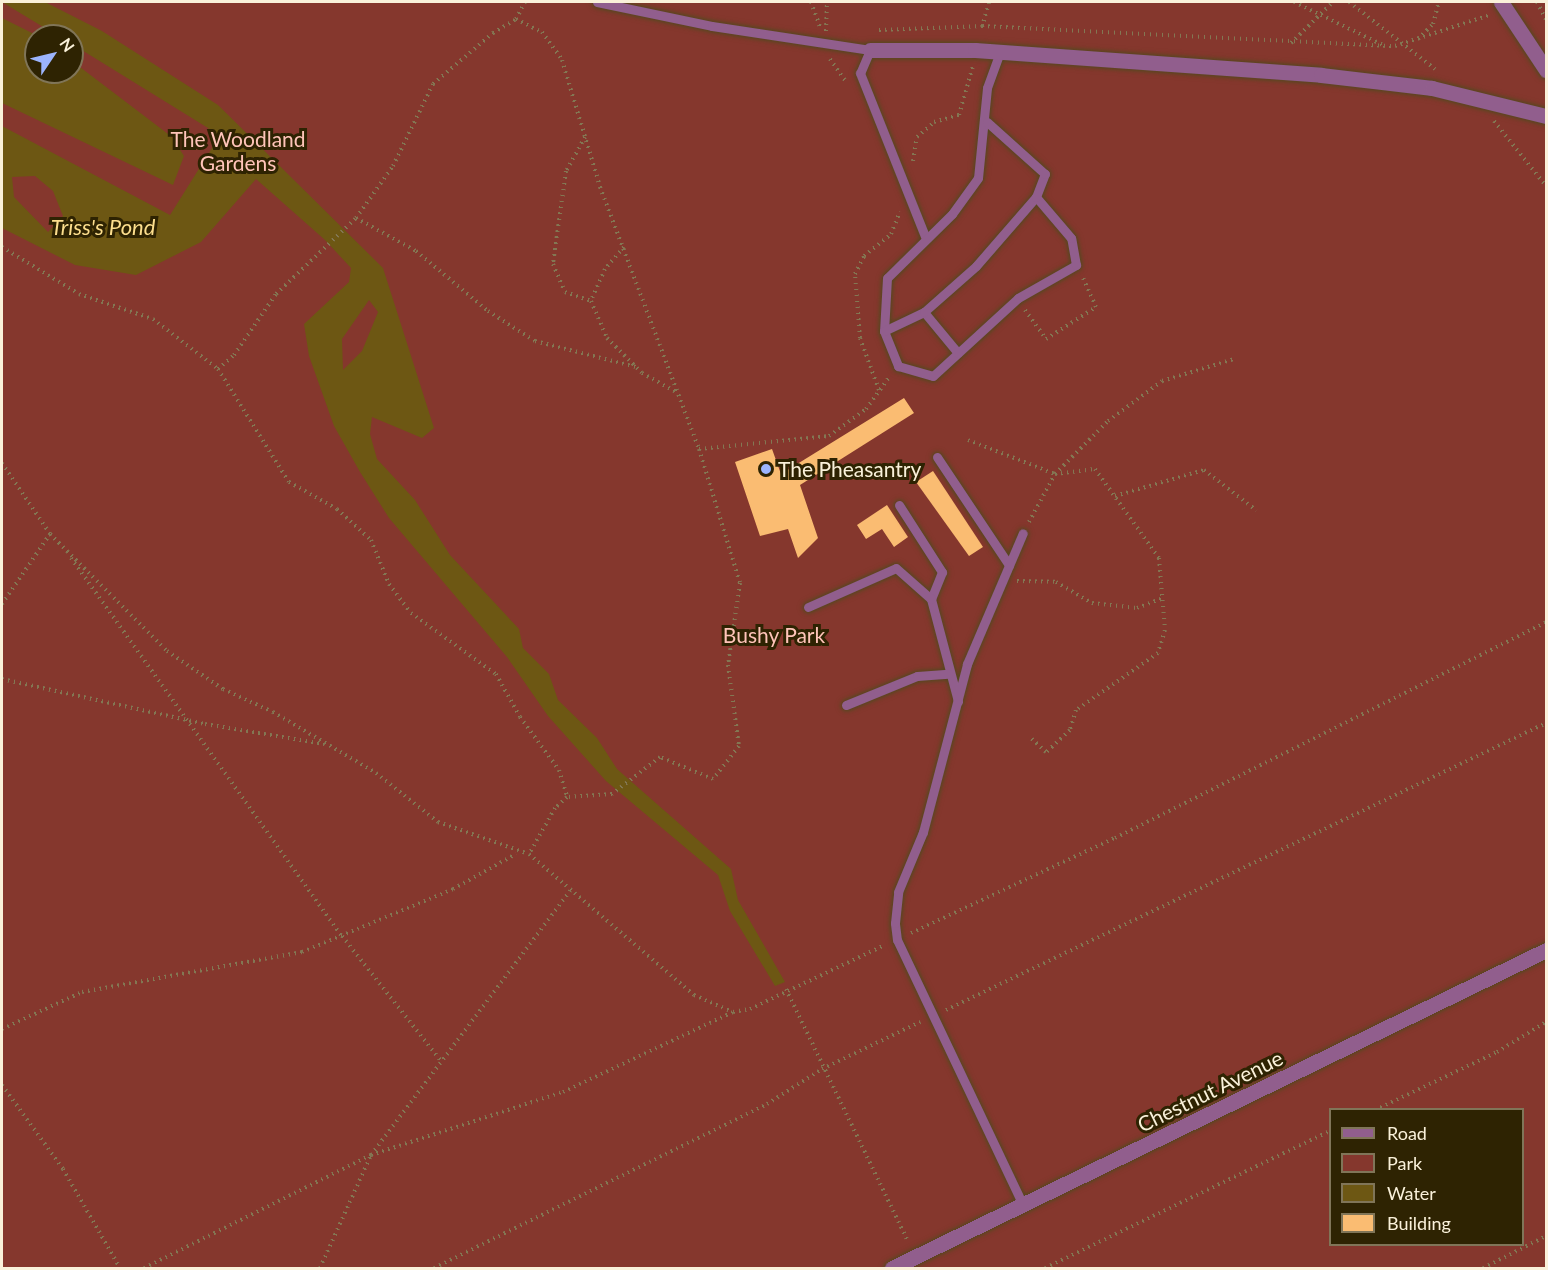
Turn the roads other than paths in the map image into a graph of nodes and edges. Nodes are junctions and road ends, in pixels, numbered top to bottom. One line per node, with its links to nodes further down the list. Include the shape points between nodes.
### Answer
1 (597, 2): 3 (lane)
2 (1504, 6): 5 (street)
3 (870, 50): 4 (street); 9 (lane, via 860,73)
4 (1000, 52): 6 (street, via 1321,75 1476,98); 7 (lane, via 987,88)
5 (1546, 70)
6 (1546, 116)
7 (987, 122): 8 (lane, via 1045,174); 9 (lane, via 978,178 952,214)
8 (1036, 197): 10 (lane, via 976,267); 12 (lane, via 1071,238 1076,265 1018,298)
9 (925, 236): 11 (lane, via 887,278)
10 (924, 312): 11 (lane); 12 (lane)
11 (884, 331): 12 (lane, via 898,366 933,376)
12 (958, 353)
13 (938, 457): 16 (lane)
14 (899, 505): 17 (lane, via 942,572)
15 (1023, 532): 16 (lane)
16 (1009, 566): 20 (lane, via 967,664)
17 (931, 599): 18 (lane, via 896,568); 19 (lane)
18 (808, 607)
19 (948, 674): 20 (lane); 21 (lane, via 917,676)
20 (958, 701): 23 (lane, via 923,832 898,892 897,940)
21 (846, 705)
22 (1546, 950): 23 (street, Chestnut Avenue)
23 (1023, 1205): 24 (street, Chestnut Avenue)
24 (892, 1269)

